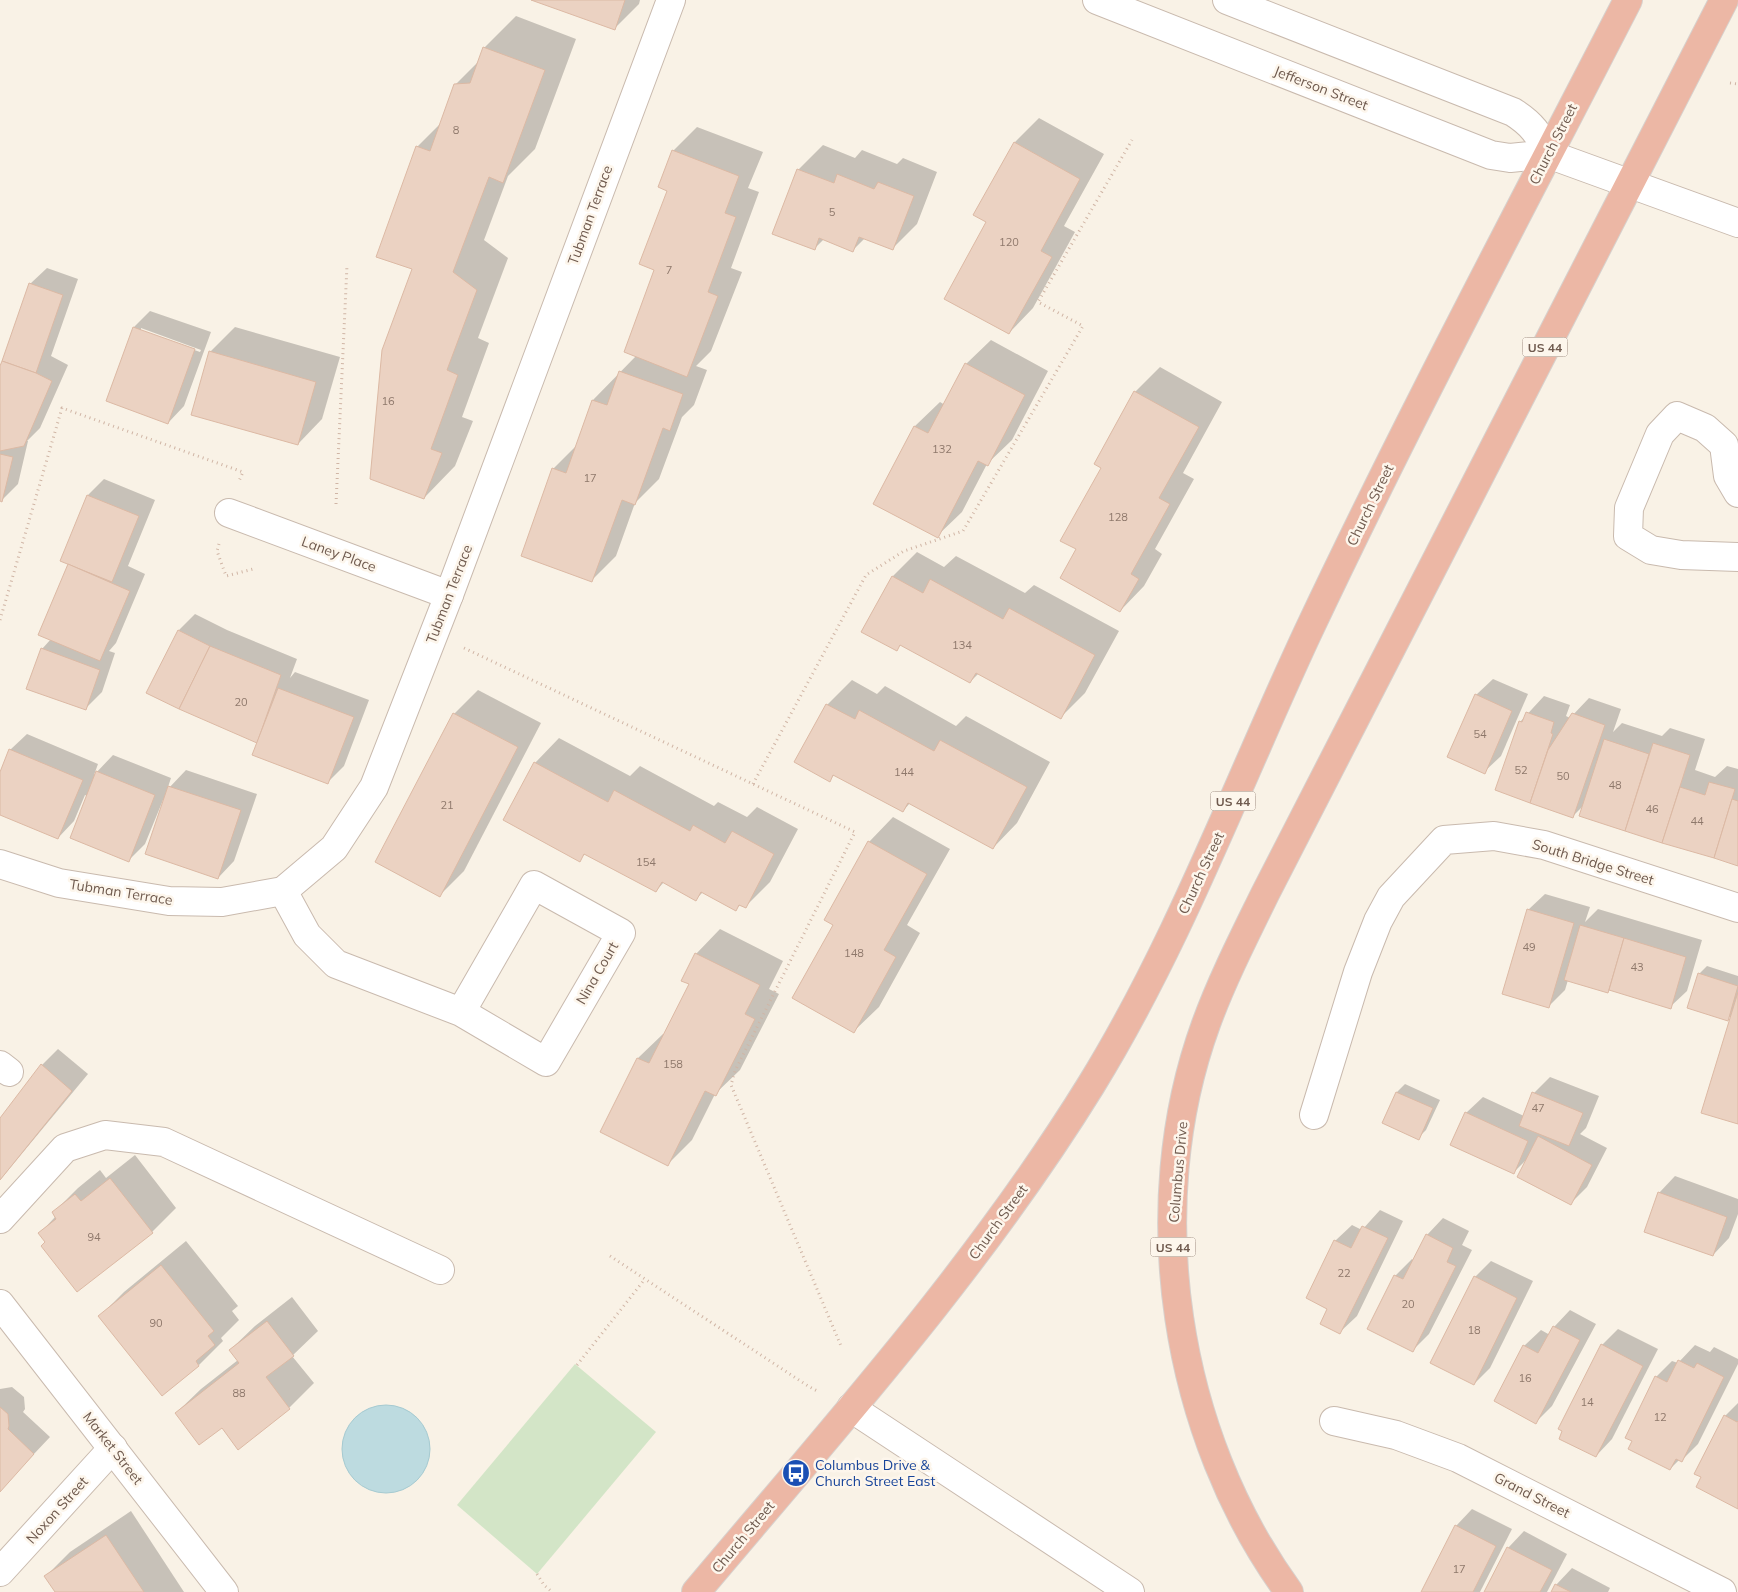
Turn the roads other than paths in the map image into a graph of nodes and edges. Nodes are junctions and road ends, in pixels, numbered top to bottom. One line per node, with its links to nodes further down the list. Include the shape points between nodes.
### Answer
1 (671, 0): 12 (street, Tubman Terrace)
2 (1097, 0): 6 (street, Jefferson Street, via 1491,155 1510,158)
3 (1228, 0): 6 (street, via 1513,112 1527,121 1540,136)
4 (1628, 0): 6 (highway, Church Street / US 44)
5 (1724, 0): 7 (highway, US 44)
6 (1548, 154): 7 (street, Jefferson Street); 21 (highway, Church Street / US 44, via 1369,506 1307,634 1189,900 1129,1018 1056,1140 1016,1198 935,1306)
7 (1629, 184): 8 (street, Jefferson Street); 28 (highway, Columbus Drive / US 44, via 1265,894 1219,992 1196,1058 1175,1165 1173,1247 1178,1312 1201,1414 1226,1481 1242,1515)
8 (1738, 223)
9 (1738, 493): 11 (street, via 1728,476 1724,446 1705,428 1677,416 1660,434 1629,508 1628,536 1650,550 1681,555)
10 (228, 513): 12 (street, Laney Place)
11 (1738, 557)
12 (449, 594): 14 (street, Tubman Terrace, via 374,787 334,848)
13 (0, 864): 14 (street, Tubman Terrace, via 59,883 169,901 222,902)
14 (283, 891): 16 (street, Nina Court, via 307,935 336,964)
15 (1738, 908): 17 (street, South Bridge Street, via 1544,846 1494,836 1444,840 1391,896 1378,921 1358,972)
16 (461, 1012): 16 (street, Nina Court, via 534,886 621,933 546,1062)
17 (1314, 1115)
18 (0, 1219): 19 (street, via 65,1148 105,1135 115,1136 164,1142)
19 (440, 1270)
20 (0, 1304): 23 (street, Market Street)
21 (851, 1408): 26 (highway, Church Street / US 44); 27 (street)
22 (1334, 1421): 29 (street, Grand Street, via 1396,1435 1458,1458)
23 (113, 1448): 24 (street, Noxon Street); 25 (street, Market Street)
24 (0, 1572)
25 (224, 1592)
26 (696, 1592)
27 (1130, 1592)
28 (1289, 1592)
29 (1722, 1592)

